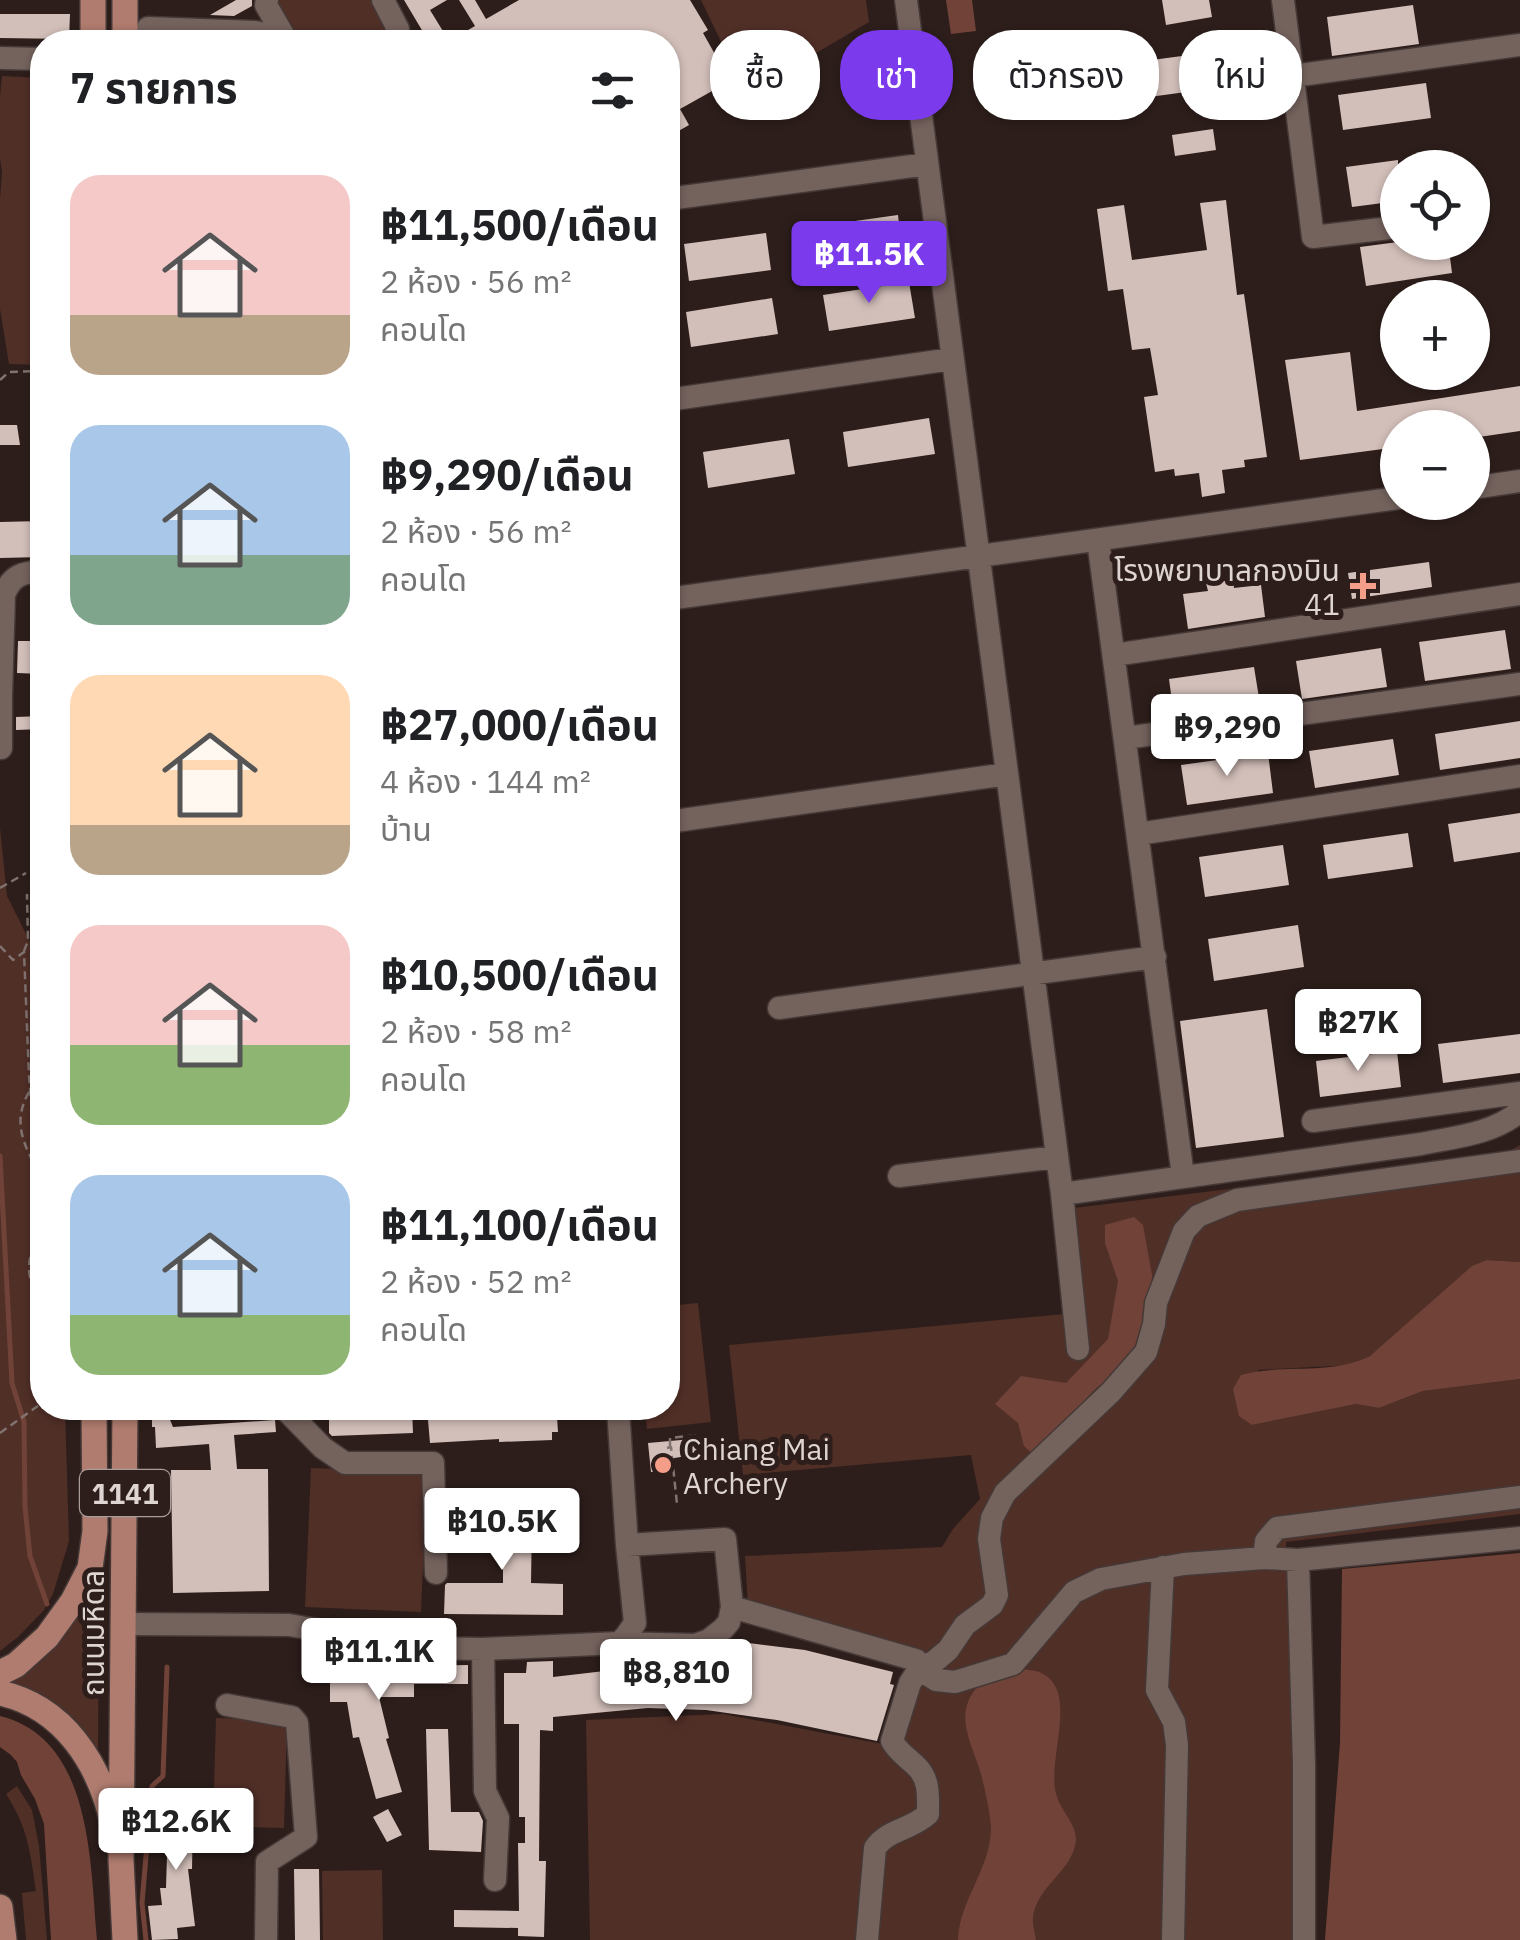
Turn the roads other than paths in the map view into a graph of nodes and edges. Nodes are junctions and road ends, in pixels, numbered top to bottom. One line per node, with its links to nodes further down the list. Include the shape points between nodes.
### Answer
1 (93, 0): 7 (main road)
2 (267, 0): 10 (street)
3 (383, 0): 11 (street)
4 (906, 0): 18 (street)
5 (1283, 0): 12 (street)
6 (125, 2): 8 (main road); 9 (street)
7 (93, 30)
8 (125, 30)
9 (148, 30)
10 (281, 30)
11 (398, 30)
12 (1287, 30)
13 (1520, 46): 16 (street)
14 (0, 58): 15 (street)
15 (30, 59)
16 (1302, 75)
17 (1298, 120): 20 (street, via 1313,237)
18 (927, 164): 19 (street); 21 (street)
19 (680, 197)
20 (1380, 228)
21 (952, 359): 22 (street); 27 (street)
22 (680, 398)
23 (1520, 482): 24 (street)
24 (1490, 486)
25 (1380, 501): 26 (street)
26 (1098, 540): 27 (street); 31 (street)
27 (978, 556): 30 (street); 35 (street)
28 (30, 573): 34 (street, via 19,574 4,594)
29 (1520, 594): 31 (street)
30 (680, 598)
31 (1114, 655): 33 (street)
32 (1520, 684): 33 (street)
33 (1125, 738): 38 (street)
34 (2, 748)
35 (1007, 774): 37 (street); 40 (street)
36 (1520, 776): 38 (street)
37 (680, 820)
38 (1138, 834): 39 (street)
39 (1155, 957): 40 (street); 48 (street)
40 (1033, 973): 41 (street); 45 (street)
41 (778, 1008)
42 (1520, 1093): 44 (street)
43 (1520, 1112): 48 (street, via 1505,1124 1421,1144)
44 (1313, 1121)
45 (1057, 1157): 47 (street); 49 (street)
46 (1520, 1161): 66 (street, via 1237,1200 1198,1216 1184,1232 1156,1302 1146,1352 1005,1493 989,1539 997,1595 992,1605)
47 (899, 1176)
48 (1184, 1176): 49 (street)
49 (1062, 1194): 50 (street)
50 (1078, 1350)
51 (94, 1420): 67 (main road, ถนนมหิดล / 1141, via 90,1568 46,1637)
52 (125, 1420): 63 (main road, ถนนมหิดล / 1141)
53 (296, 1420): 61 (street, via 345,1463 432,1463)
54 (619, 1420): 57 (street)
55 (1520, 1496): 58 (street, via 1278,1528 1266,1541)
56 (1520, 1538): 59 (street)
57 (627, 1545): 62 (street, via 725,1540); 64 (street, via 635,1623)
58 (1264, 1558): 59 (street); 60 (street)
59 (1298, 1560): 78 (street)
60 (1163, 1568): 66 (street, via 1101,1579 1074,1592 1013,1664 956,1682); 77 (street, via 1157,1690 1174,1722 1177,1745)
61 (436, 1573)
62 (732, 1607): 64 (street, via 723,1629 699,1645); 66 (street, via 916,1660)
63 (124, 1624): 65 (street, via 289,1625 422,1648); 70 (main road, ถนนมหิดล)
64 (619, 1642): 65 (street)
65 (484, 1649): 71 (street, via 484,1791 498,1818)
66 (919, 1669): 76 (street, via 892,1741 926,1779 928,1814 884,1836 876,1848)
67 (0, 1673)
68 (0, 1693): 70 (main road, via 60,1722 90,1760 107,1796)
69 (227, 1705): 75 (street, via 297,1723 306,1837 267,1862)
70 (121, 1860): 74 (main road)
71 (495, 1880)
72 (0, 1906): 73 (main road)
73 (4, 1940)
74 (124, 1940)
75 (266, 1940)
76 (867, 1940)
77 (1172, 1940)
78 (1304, 1940)

